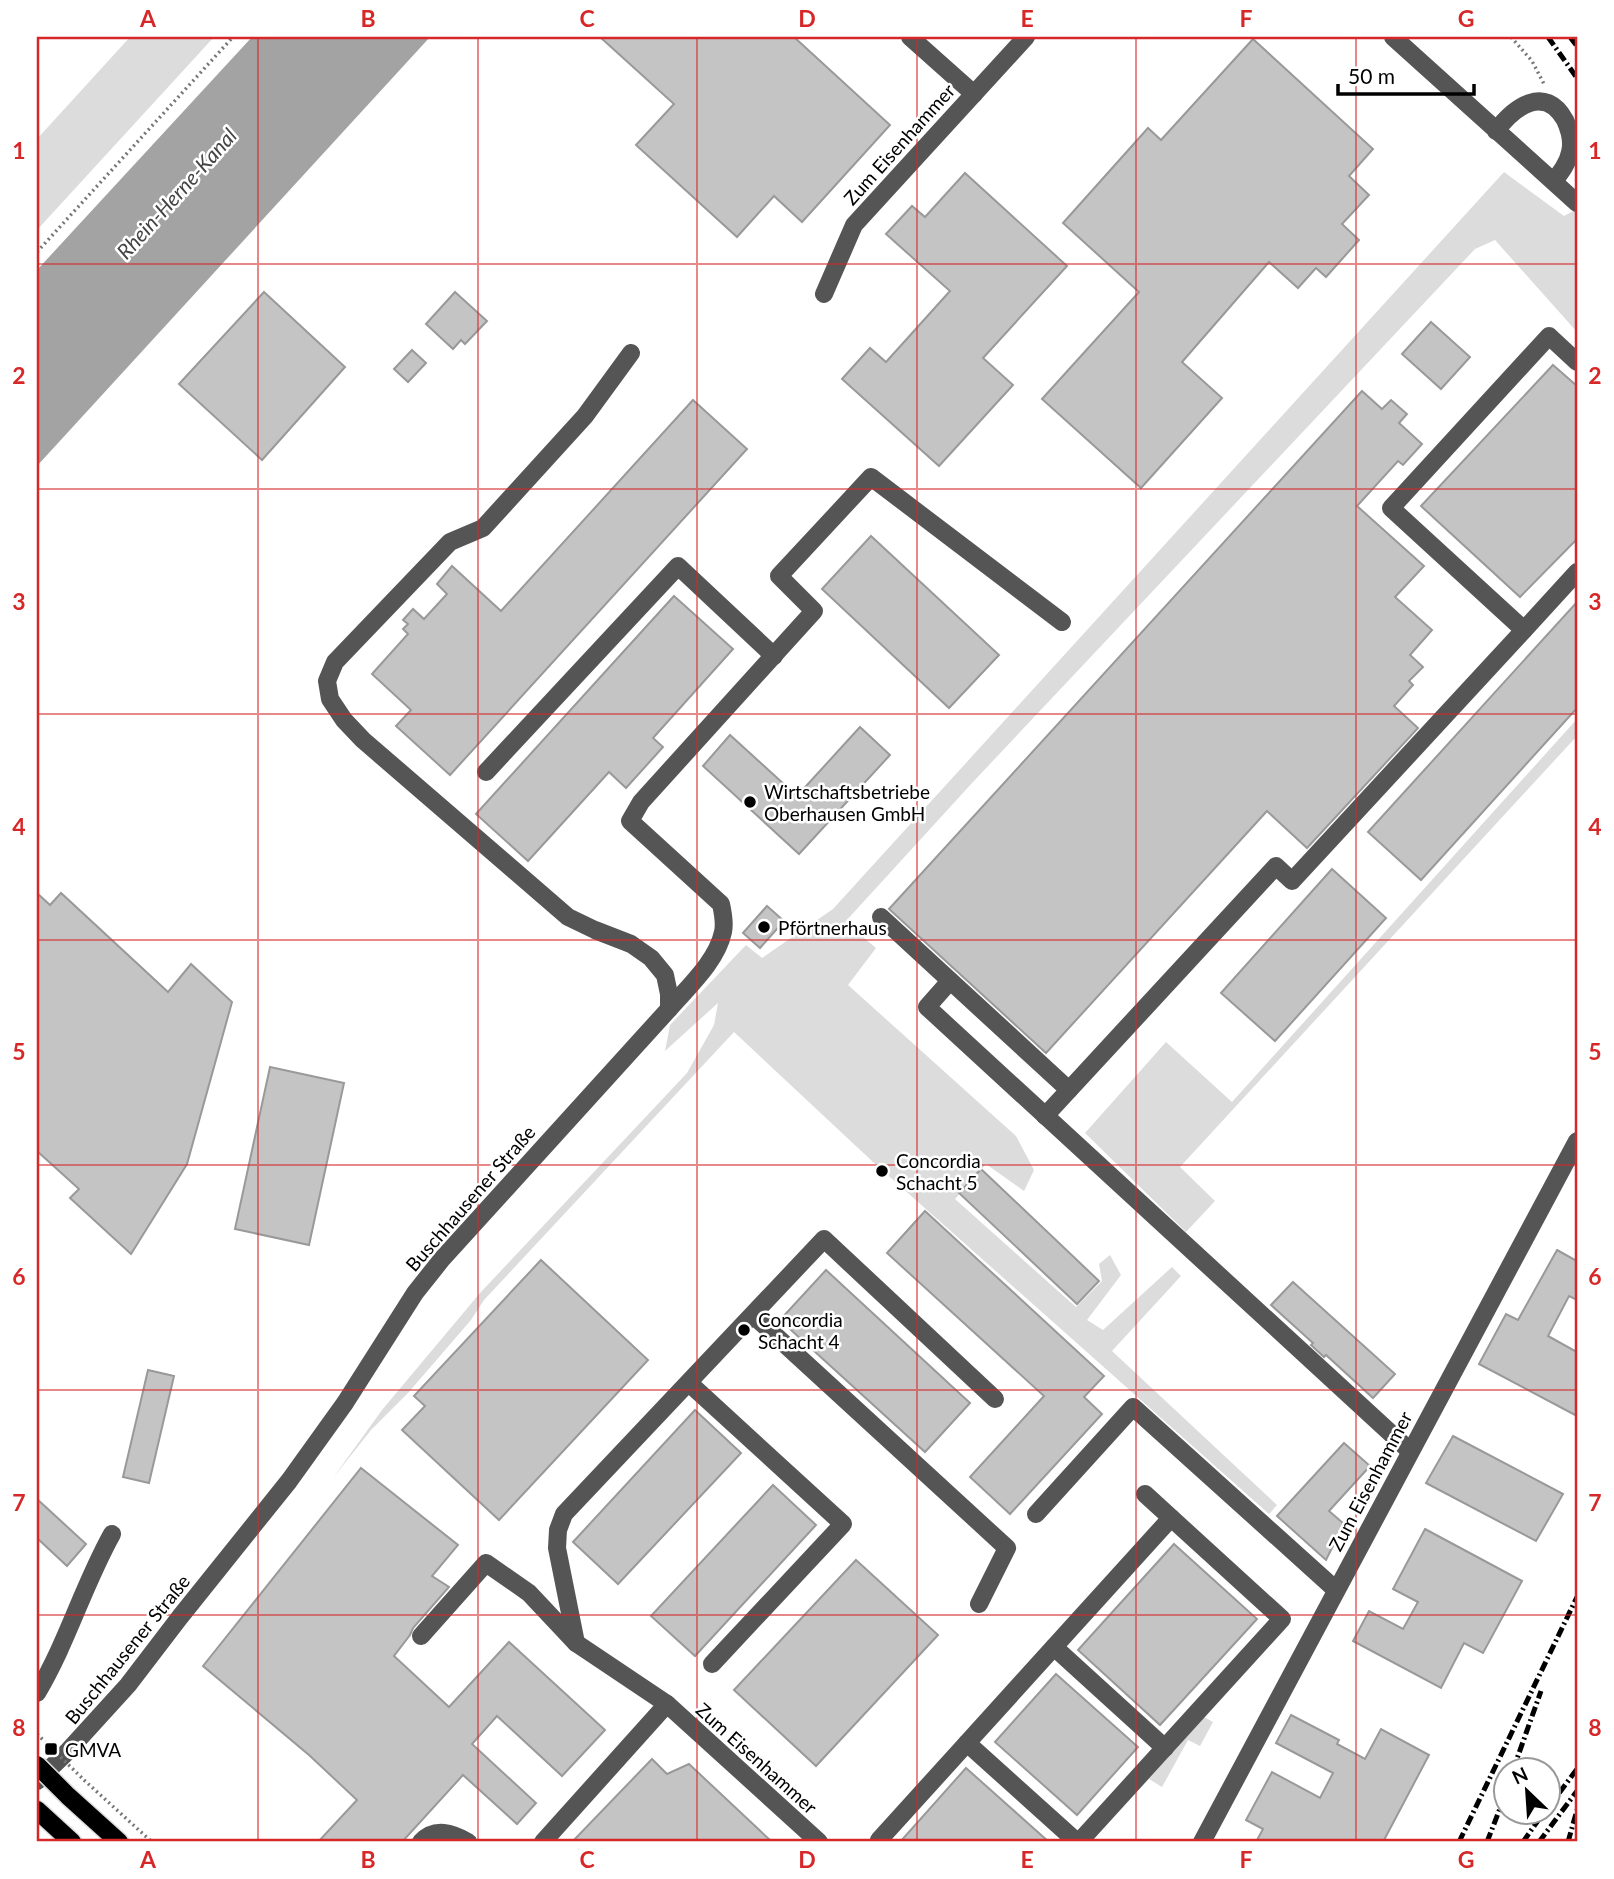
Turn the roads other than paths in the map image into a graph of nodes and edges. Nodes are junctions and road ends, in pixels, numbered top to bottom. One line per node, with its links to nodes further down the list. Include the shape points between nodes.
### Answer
1 (910, 37): 4 (street)
2 (1026, 37): 4 (street, Zum Eisenhammer)
3 (1393, 37): 5 (street, via 1414,47 1477,104)
4 (974, 94): 8 (street, Zum Eisenhammer, via 854,225)
5 (1496, 131): 6 (street); 6 (street, via 1520,107 1543,101 1558,110 1572,143)
6 (1554, 181): 7 (street)
7 (1577, 203)
8 (824, 294)
9 (631, 353): 18 (street, via 584,416 482,528 450,542 335,662 327,681 330,699 363,740 568,917 652,957 665,975)
10 (1577, 362): 13 (street, via 1549,336 1391,508)
11 (1577, 572): 13 (street)
12 (1062, 622): 14 (street, via 872,477 779,576 814,611)
13 (1524, 630): 19 (street, via 1292,881 1276,866)
14 (774, 656): 15 (street, via 678,566); 18 (street, Buschhausener Straße, via 640,802 630,821 722,904 723,932 717,948)
15 (486, 772)
16 (881, 917): 17 (street)
17 (950, 981): 19 (street); 20 (street, via 927,1007)
18 (669, 1009): 41 (street, Buschhausener Straße, via 442,1259 289,1481 128,1685)
19 (1069, 1090): 20 (street)
20 (1045, 1116): 25 (street)
21 (1577, 1141): 25 (street, Zum Eisenhammer)
22 (753, 1315): 23 (street); 24 (street, via 824,1239); 31 (street, via 1007,1548)
23 (689, 1383): 33 (street, via 564,1514 557,1548); 35 (street, via 843,1524)
24 (995, 1399)
25 (1410, 1451): 30 (street, Zum Eisenhammer)
26 (1144, 1494): 28 (street)
27 (1036, 1514): 30 (street, via 1133,1407)
28 (1171, 1518): 34 (street); 39 (street, via 1282,1619)
29 (112, 1534): 36 (street)
30 (1336, 1590): 51 (street, Zum Eisenhammer)
31 (978, 1604)
32 (421, 1636): 33 (street, Zum Eisenhammer, via 486,1563 529,1592)
33 (576, 1643): 37 (street, Zum Eisenhammer)
34 (1054, 1647): 38 (street); 39 (street)
35 (712, 1664)
36 (37, 1693)
37 (667, 1704): 47 (street, Zum Eisenhammer); 48 (street, Zum Eisenhammer)
38 (967, 1743): 49 (street, via 878,1840); 50 (street)
39 (1165, 1748): 50 (street)
40 (37, 1765): 44 (main road, bridge)
41 (37, 1781)
42 (41, 1814): 43 (main road)
43 (72, 1842)
44 (119, 1842)
45 (421, 1842): 46 (street, via 443,1832)
46 (468, 1842)
47 (543, 1842)
48 (819, 1842)
49 (881, 1842)
50 (1078, 1842)
51 (1202, 1842)

